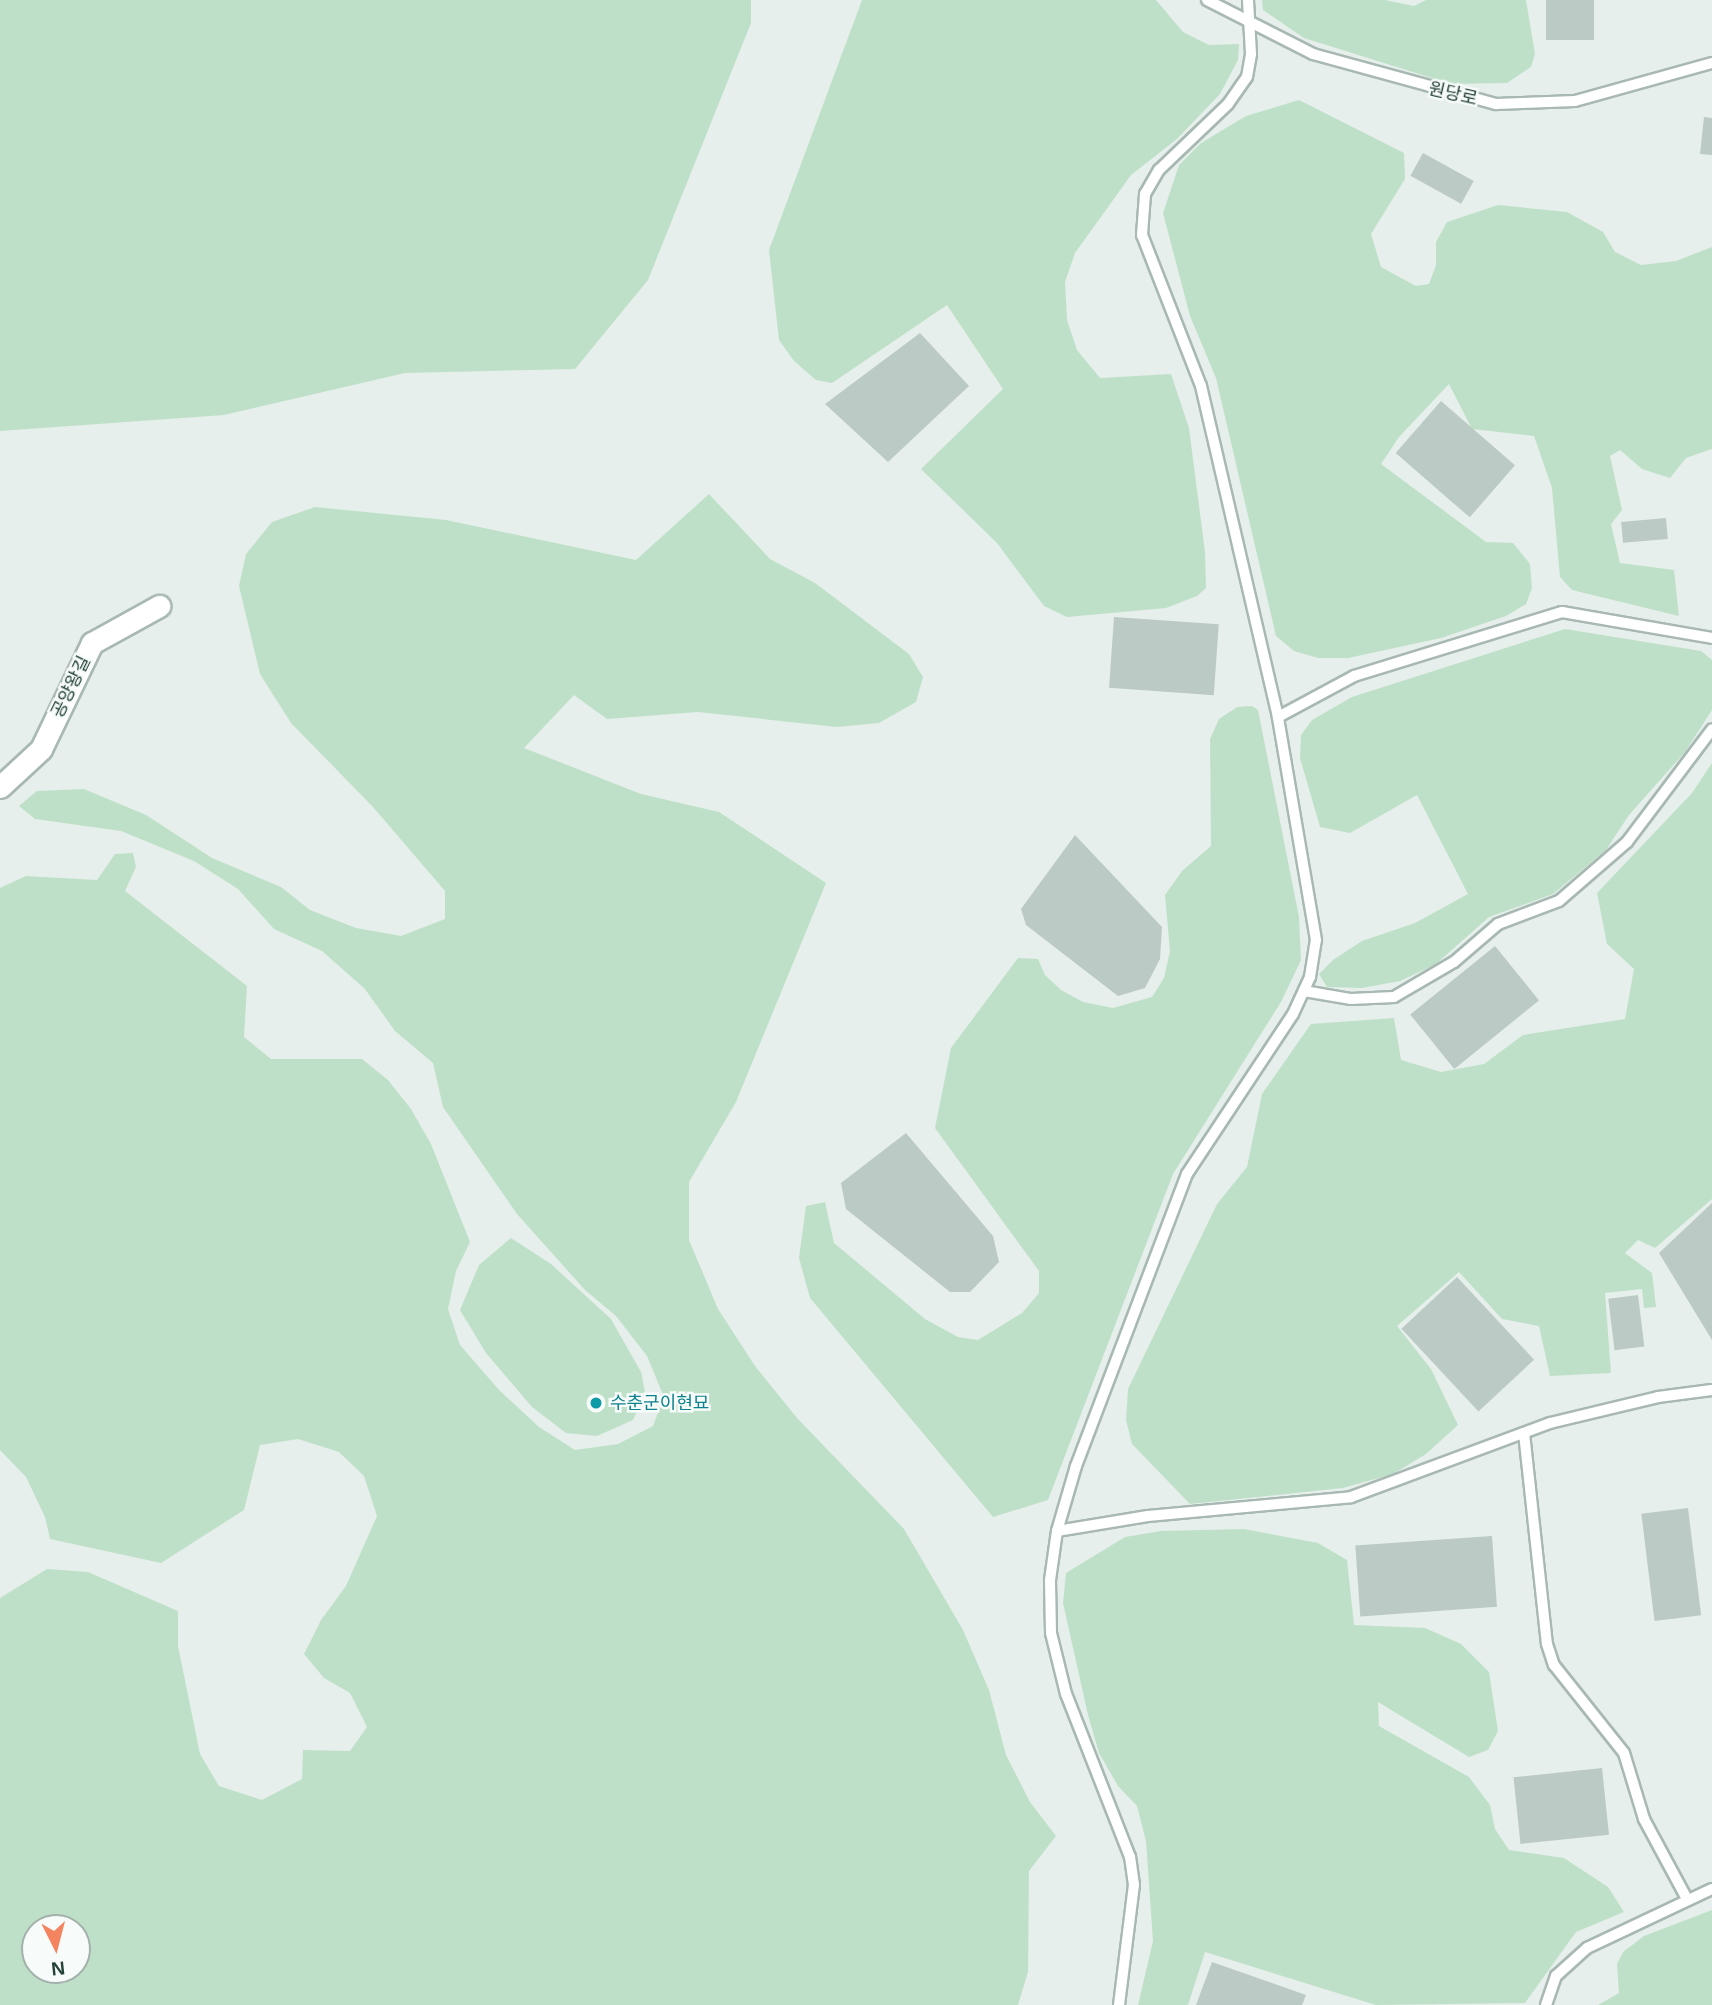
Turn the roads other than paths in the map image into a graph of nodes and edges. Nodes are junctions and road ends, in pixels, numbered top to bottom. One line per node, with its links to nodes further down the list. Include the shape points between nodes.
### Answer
1 (1207, 0): 3 (lane, 원당로)
2 (1248, 0): 3 (lane)
3 (1247, 19): 4 (lane, 원당로, via 1312,54 1496,104 1575,102); 7 (lane, via 1251,54 1247,77 1228,104 1159,170 1145,194 1142,235 1201,386)
4 (1712, 63)
5 (159, 606): 9 (street, 공양왕길, via 92,643 41,749)
6 (1712, 638): 7 (lane, via 1562,612 1354,676)
7 (1278, 717): 10 (lane, via 1316,940)
8 (1712, 729): 10 (lane, via 1627,842 1559,901 1498,924 1443,969 1394,997 1351,999)
9 (0, 788)
10 (1304, 991): 13 (lane, via 1188,1174 1076,1466)
11 (1712, 1390): 12 (lane, via 1606,1408)
12 (1524, 1433): 13 (lane, via 1351,1497 1149,1516); 15 (lane, via 1547,1644 1554,1665 1624,1753 1644,1819)
13 (1057, 1531): 16 (lane, via 1050,1580 1051,1633 1066,1694 1130,1857 1134,1885)
14 (1712, 1889): 15 (lane)
15 (1687, 1899): 17 (lane, via 1612,1933 1570,1961 1556,1976)
16 (1119, 2005)
17 (1546, 2005)

